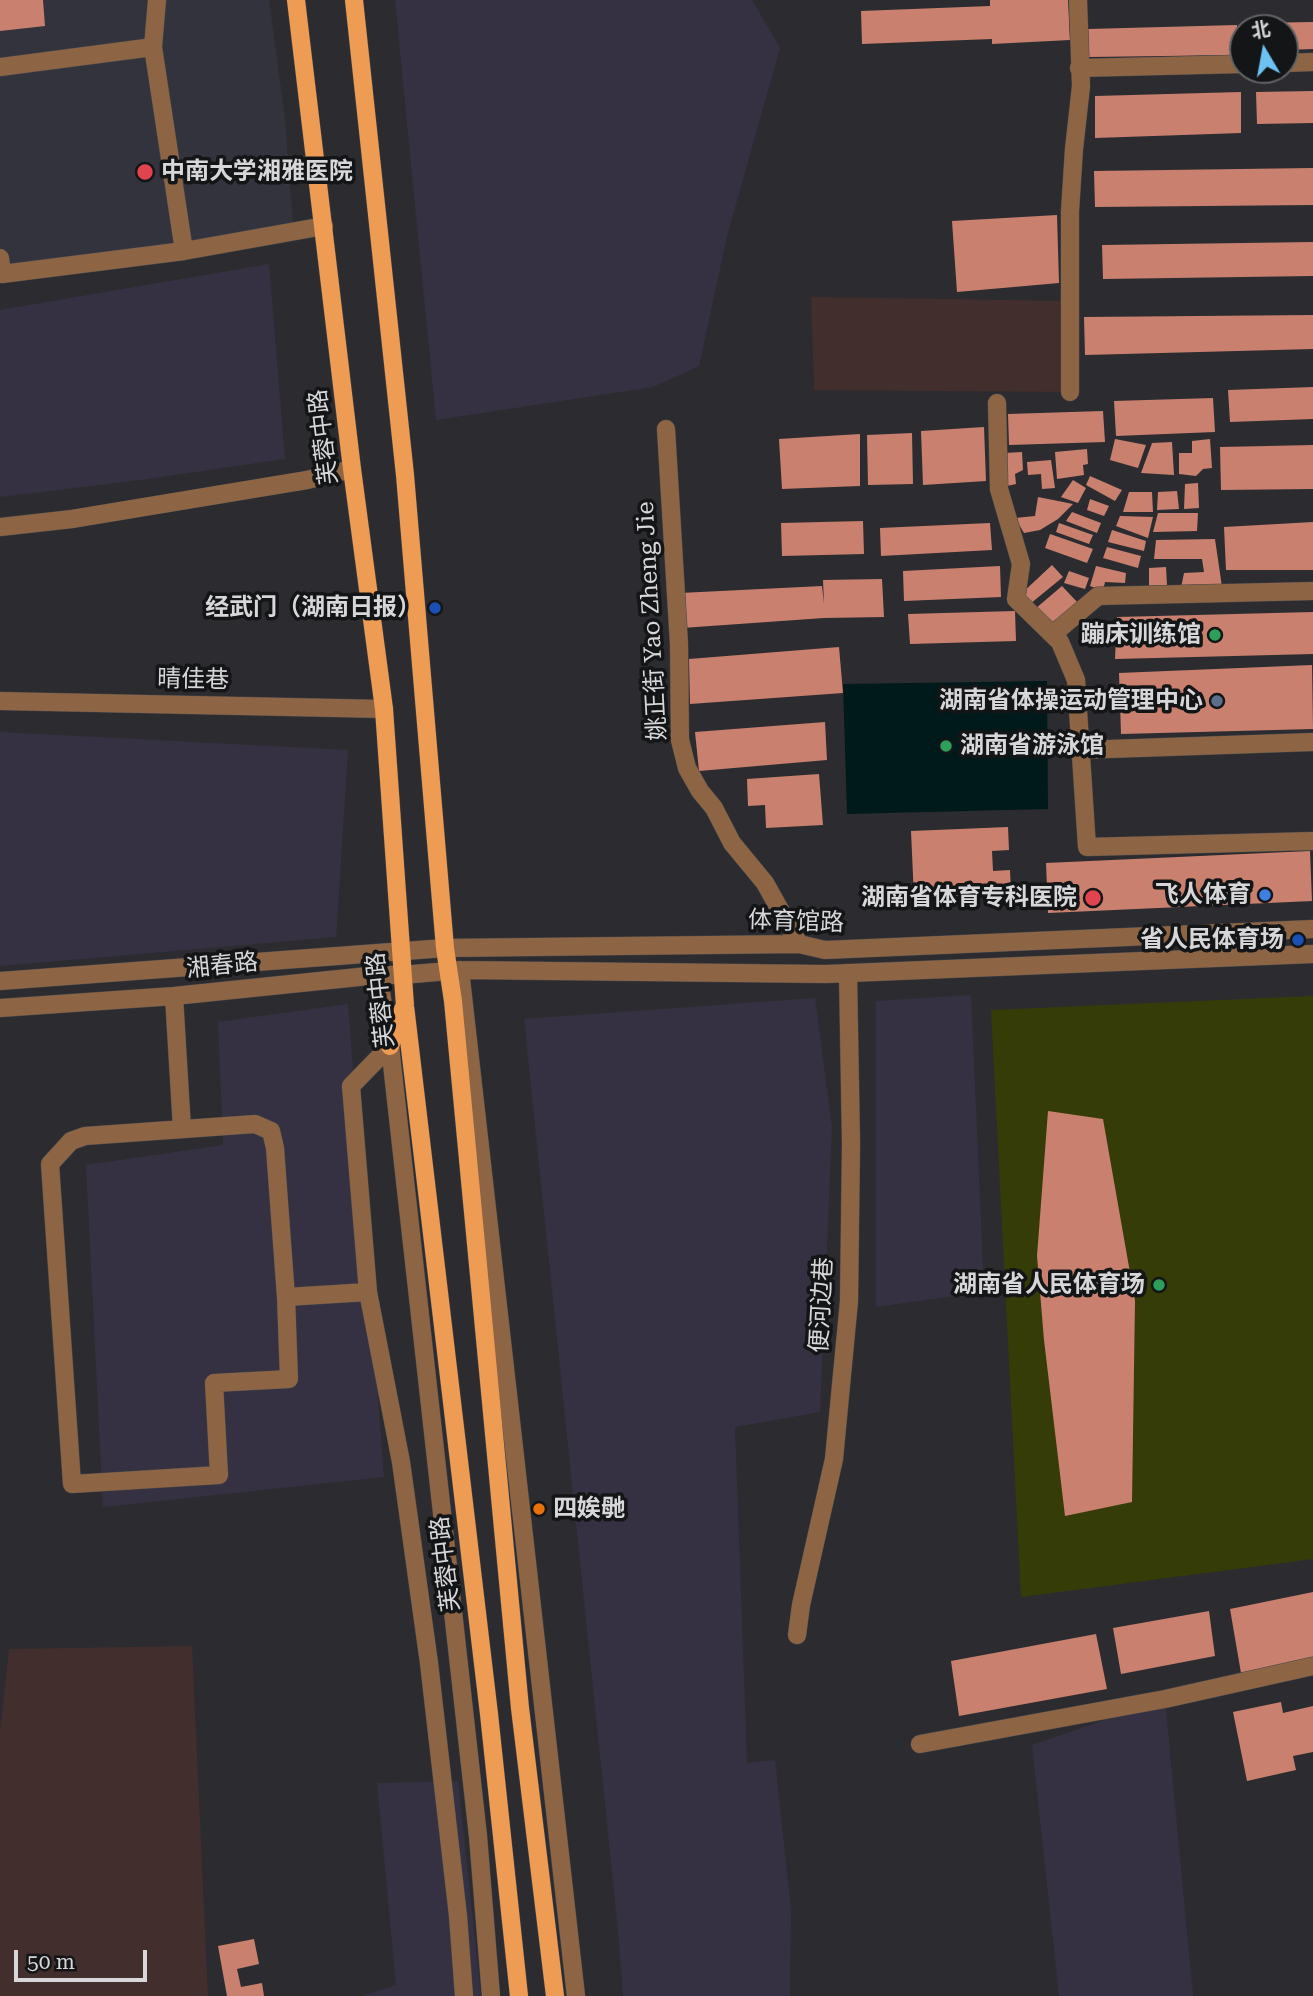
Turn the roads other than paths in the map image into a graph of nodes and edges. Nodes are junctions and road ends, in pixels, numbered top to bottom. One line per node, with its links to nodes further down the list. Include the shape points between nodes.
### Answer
1 (157, 0): 5 (street)
2 (296, 0): 9 (main road, 芙蓉中路)
3 (354, 0): 26 (main road, via 404,475)
4 (1078, 0): 8 (street)
5 (153, 47): 7 (street); 10 (street)
6 (1229, 64): 8 (street)
7 (0, 66)
8 (1079, 68): 12 (street, via 1070,211)
9 (324, 226): 10 (street); 15 (main road, 芙蓉中路)
10 (184, 251): 11 (street, via 2,275)
11 (0, 258)
12 (1070, 392)
13 (997, 403): 18 (street, via 999,489 1021,564 1016,599)
14 (666, 429): 25 (street, 姚正街 Yao Zheng Jie, via 680,740 687,768 732,843 765,883)
15 (352, 469): 16 (street, via 72,519); 20 (main road, 芙蓉中路)
16 (0, 527)
17 (1313, 591): 18 (street, via 1098,596)
18 (1053, 634): 22 (street, via 1076,680)
19 (0, 701): 20 (street, 晴佳巷)
20 (384, 709): 27 (main road, 芙蓉中路)
21 (1313, 742): 22 (street)
22 (1080, 750): 23 (street, via 1087,847)
23 (1313, 841)
24 (1313, 929): 25 (street, 体育馆路, via 825,950)
25 (799, 944): 26 (street, 体育馆路)
26 (445, 948): 27 (street, 湘春路); 29 (main road)
27 (400, 951): 32 (main road, 芙蓉中路); 33 (street, 湘春路)
28 (1313, 954): 30 (street, 体育馆路)
29 (454, 970): 30 (street, 体育馆路); 32 (street, 湘春路); 47 (main road, via 520,1707); 48 (street)
30 (848, 973): 41 (street, 便河边巷, via 849,1301 834,1459)
31 (378, 975): 32 (street, 湘春路); 34 (street, 湘春路); 37 (street)
32 (402, 975): 35 (main road, 芙蓉中路)
33 (0, 981)
34 (174, 996): 36 (street, 湘春路); 38 (street)
35 (405, 1006): 37 (main road); 46 (main road, 芙蓉中路)
36 (0, 1008)
37 (390, 1046): 39 (street, via 351,1086); 45 (street, via 478,1836)
38 (182, 1129): 40 (street, via 255,1124 271,1131); 40 (street, via 85,1136 71,1141 50,1164 72,1484 219,1475 215,1383 289,1379)
39 (368, 1293): 40 (street); 44 (street, via 403,1476 429,1663)
40 (286, 1297)
41 (797, 1635)
42 (1313, 1666): 43 (street, via 1165,1699)
43 (920, 1744)
44 (464, 1996)
45 (491, 1996)
46 (519, 1996)
47 (555, 1996)
48 (576, 1996)

